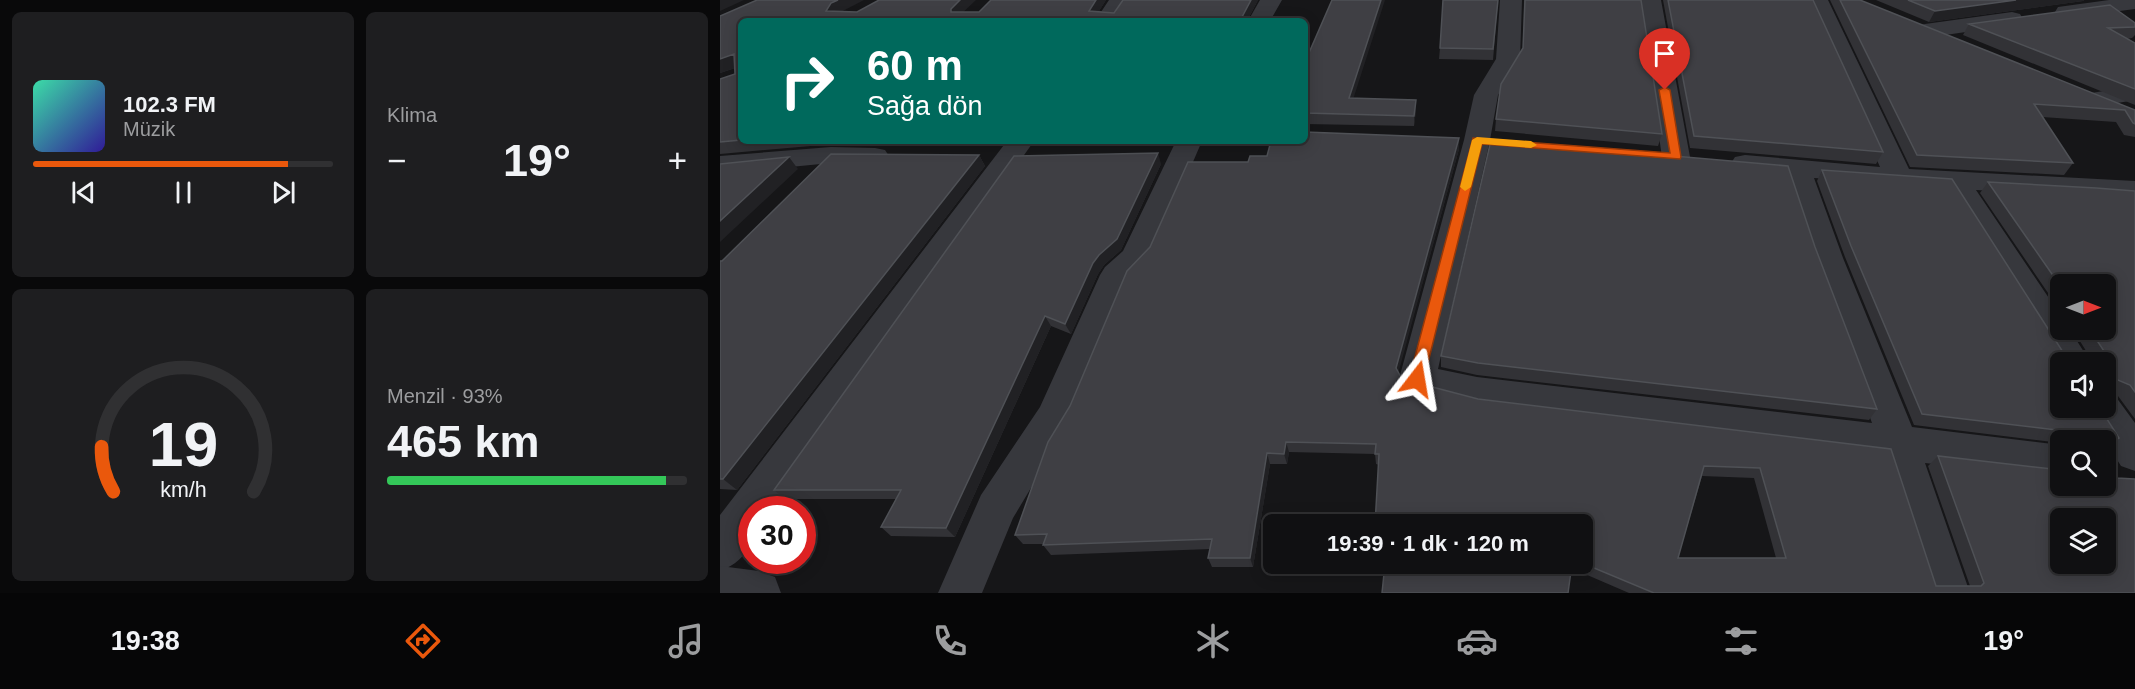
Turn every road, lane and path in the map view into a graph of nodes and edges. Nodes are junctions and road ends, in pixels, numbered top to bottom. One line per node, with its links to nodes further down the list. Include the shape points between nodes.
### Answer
1 (1120, 0): 7 (street)
2 (1271, 0): 8 (street)
3 (1511, 0): 28 (street, via 1508,59 1486,95 1417,379 1477,392)
4 (1650, 0): 19 (street)
5 (1817, 0): 22 (street)
6 (2135, 3): 9 (street, via 1914,26)
7 (1108, 18)
8 (1261, 18)
9 (1964, 47)
10 (2135, 93): 11 (street, via 2083,95)
11 (2135, 116)
12 (1202, 144): 14 (street)
13 (838, 148): 17 (street); 20 (street); 24 (street)
14 (1177, 149): 36 (street, via 1136,257 1116,275 1055,416 996,508)
15 (1026, 151): 18 (street); 33 (street)
16 (1646, 154): 19 (street)
17 (898, 156)
18 (977, 156)
19 (1698, 159): 21 (street)
20 (720, 165)
21 (1796, 168): 22 (street); 28 (street)
22 (1899, 177): 23 (street)
23 (1955, 180): 25 (street); 26 (street)
24 (797, 188)
25 (2135, 190)
26 (2066, 352)
27 (2110, 418): 29 (street)
28 (1899, 443): 30 (street); 37 (street)
29 (2135, 454)
30 (2050, 461)
31 (2116, 469): 32 (street)
32 (2135, 471)
33 (720, 550)
34 (720, 588): 35 (street)
35 (759, 593)
36 (960, 593)
37 (1948, 593)

